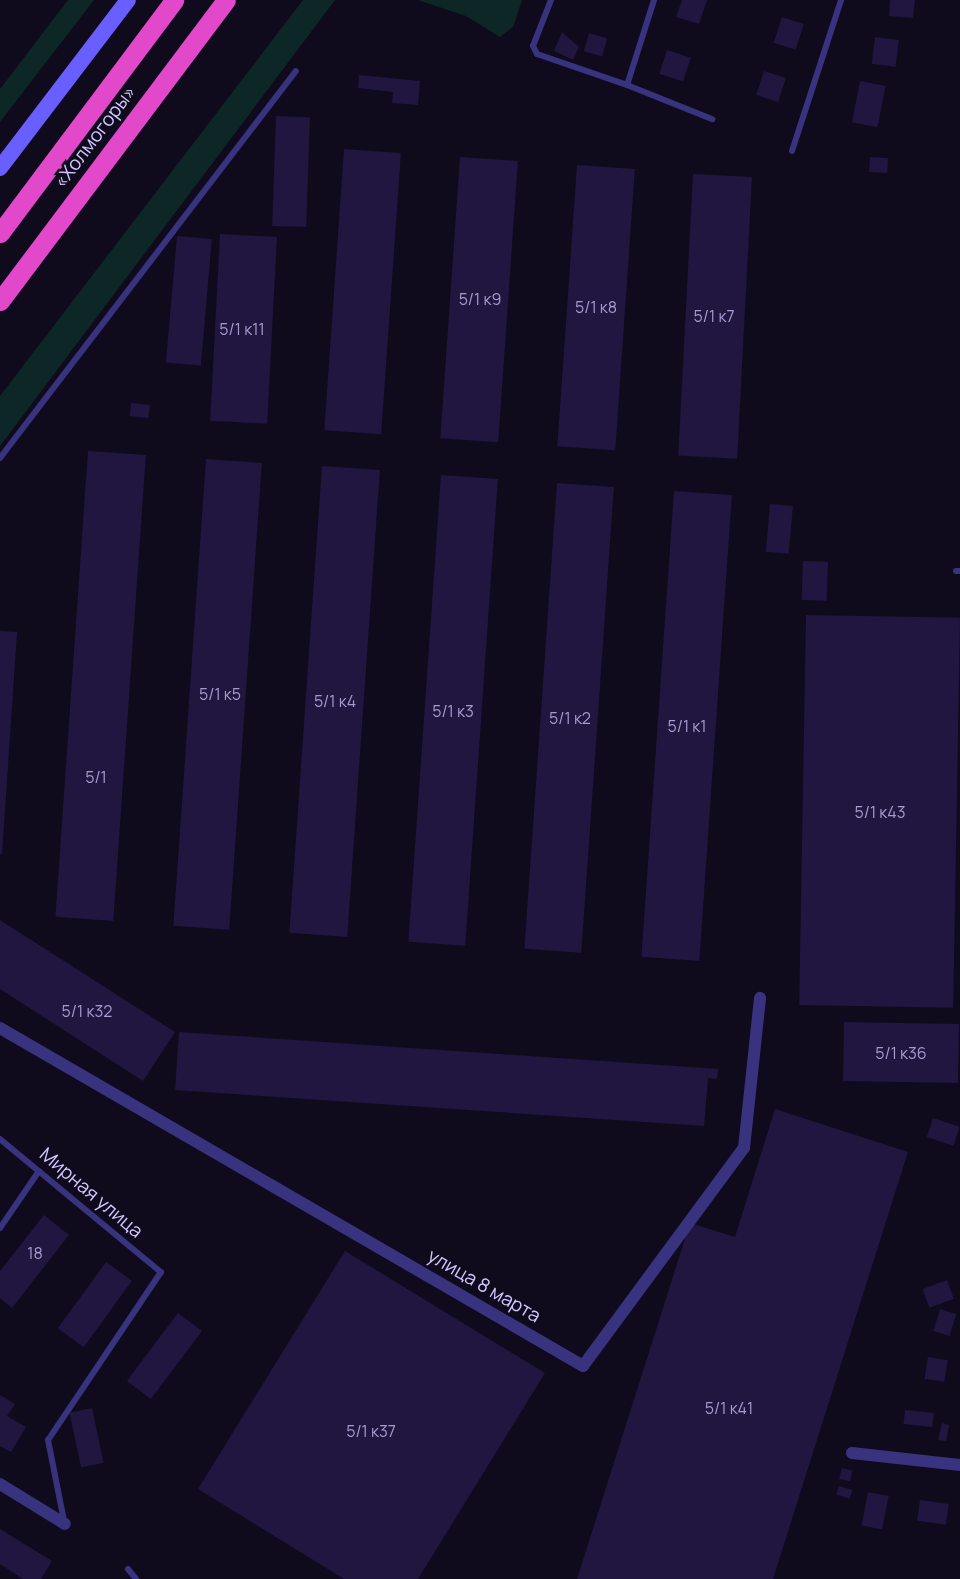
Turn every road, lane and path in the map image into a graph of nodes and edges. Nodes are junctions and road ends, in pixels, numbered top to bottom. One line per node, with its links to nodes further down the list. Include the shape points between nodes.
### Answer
1 (128, 0): 11 (main road)
2 (174, 0): 12 (highway, «Холмогоры»)
3 (226, 0): 13 (highway, «Холмогоры»)
4 (551, 0): 8 (lane, via 533,46 537,54)
5 (654, 0): 8 (lane)
6 (841, 0): 10 (lane)
7 (296, 71): 14 (lane)
8 (626, 85): 9 (lane)
9 (712, 119)
10 (792, 151)
11 (0, 168)
12 (0, 233)
13 (0, 301)
14 (0, 458)
15 (760, 998): 16 (street, улица 8 марта, via 744,1148 583,1366)
16 (0, 1028)
17 (0, 1139): 18 (lane, Мирная улица)
18 (40, 1171): 19 (lane); 23 (lane, Мирная улица, via 161,1272 48,1440)
19 (0, 1228)
20 (852, 1453): 21 (street)
21 (960, 1465)
22 (0, 1484): 23 (street)
23 (65, 1524)
24 (128, 1569): 25 (lane)
25 (136, 1579)

